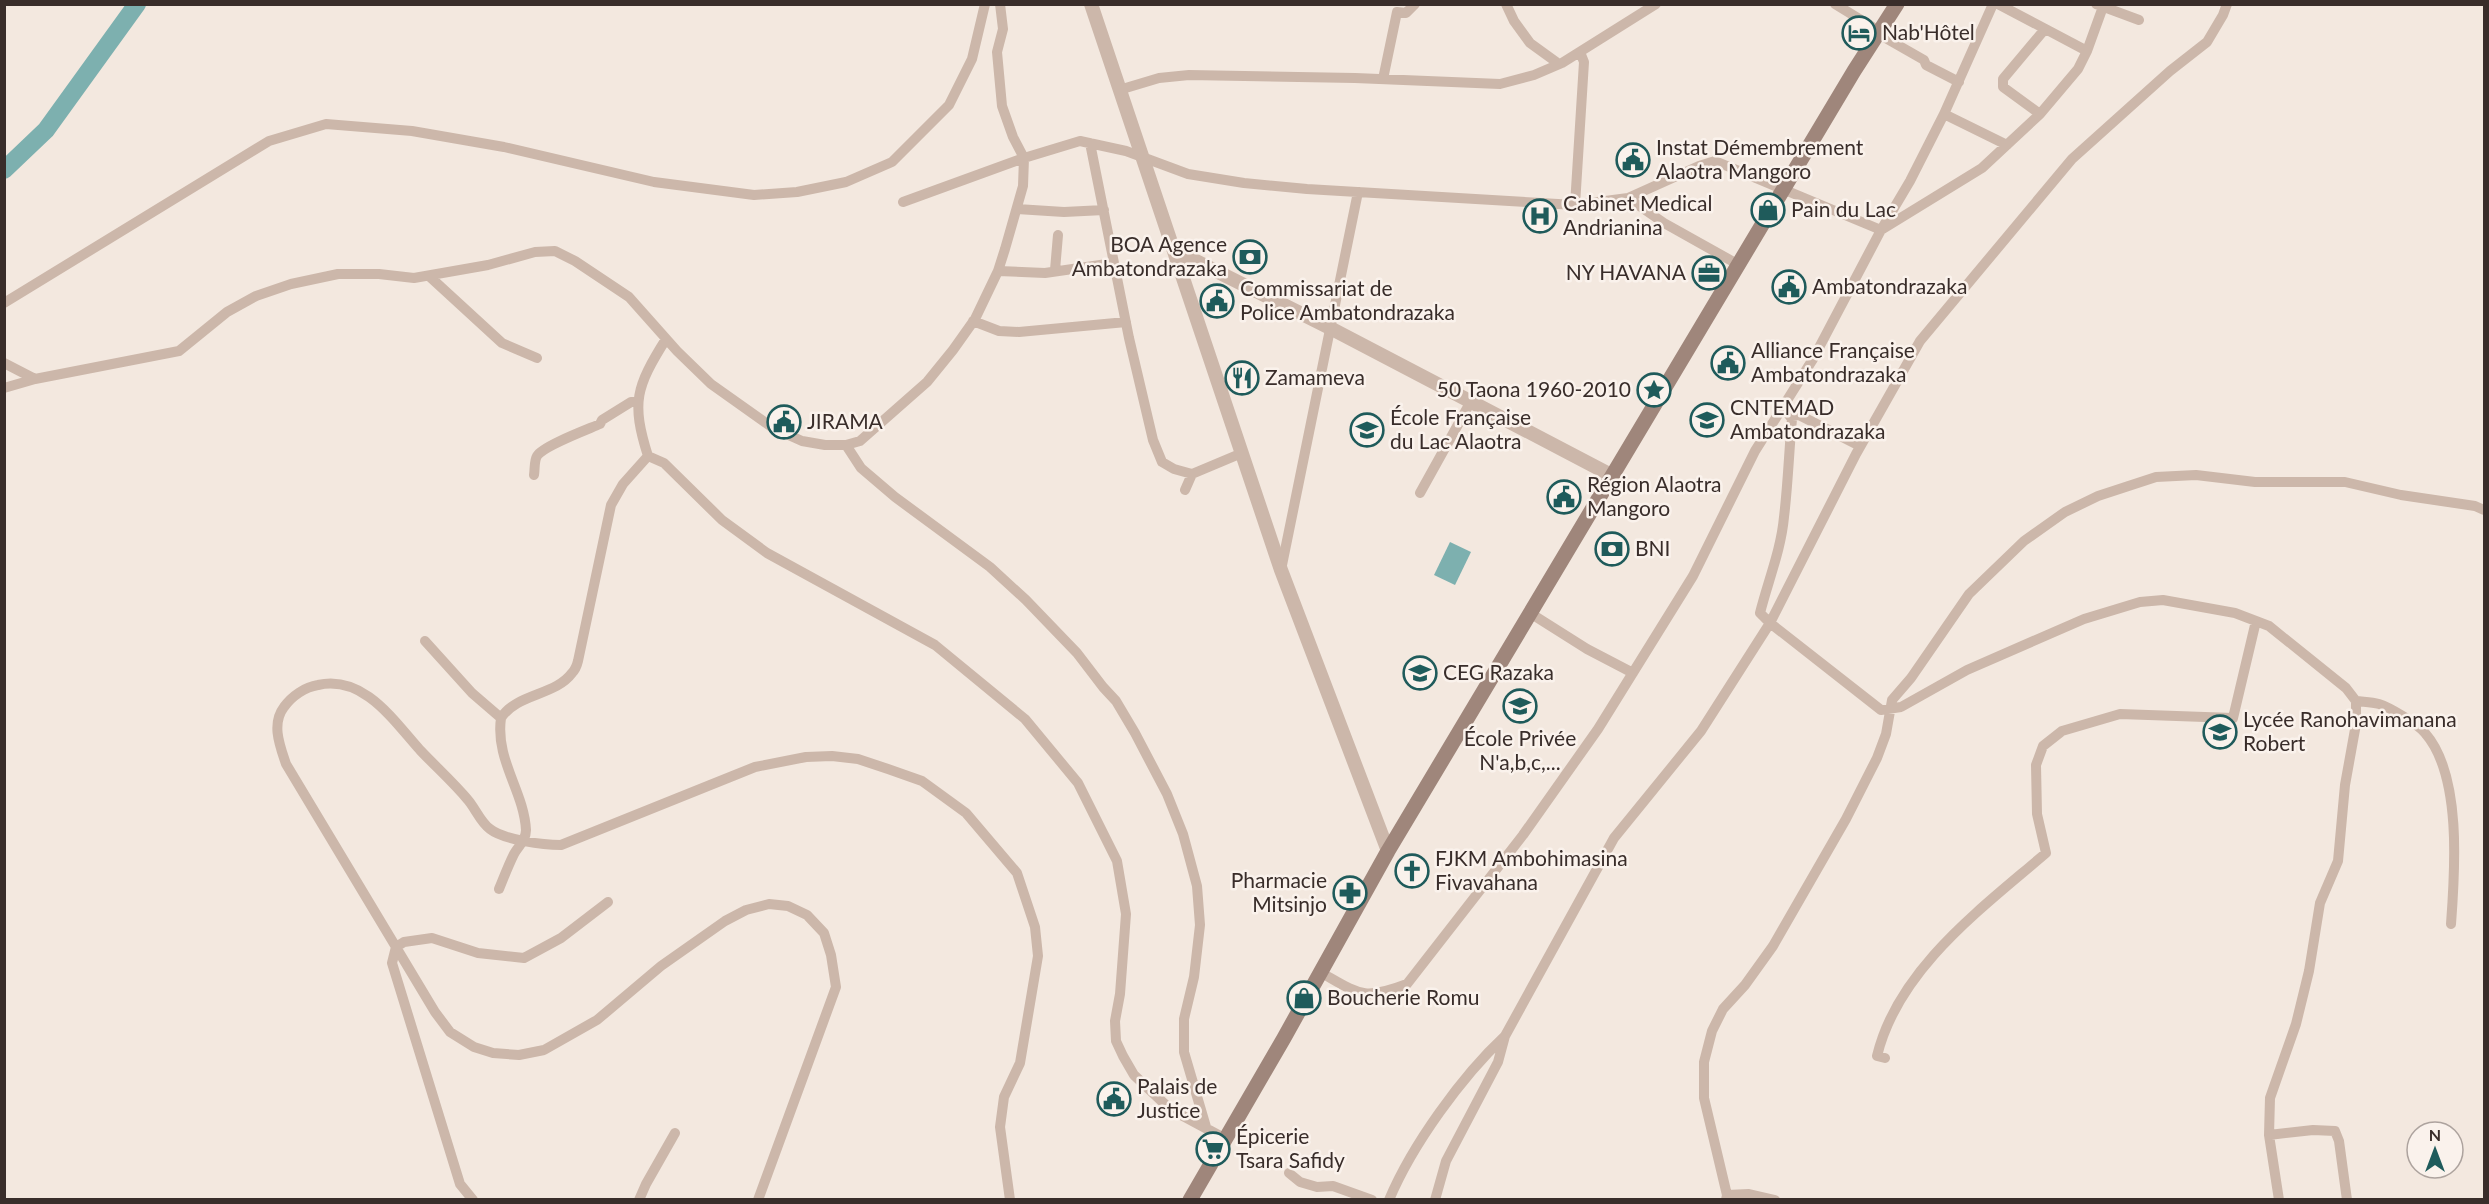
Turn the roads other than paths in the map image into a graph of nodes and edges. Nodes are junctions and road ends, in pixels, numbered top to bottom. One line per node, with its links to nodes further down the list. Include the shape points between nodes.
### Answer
1 (985, 4): 43 (street, via 972,59 950,105 892,162 846,182 797,192 754,195 654,182 504,147 412,131 326,124 269,141)
2 (1000, 4): 26 (street, via 1003,29 997,52 1002,106)
3 (1091, 4): 21 (street)
4 (1415, 4): 19 (street, via 1406,13 1397,12)
5 (1506, 4): 18 (street, via 1530,43)
6 (1656, 4): 17 (street)
7 (1835, 4): 15 (street)
8 (1897, 4): 15 (main road)
9 (1993, 4): 20 (street)
10 (1998, 4): 14 (street)
11 (2227, 4): 56 (street, via 2206,42 2072,159 2026,212 1920,341)
12 (2101, 5): 13 (street); 16 (street)
13 (2139, 20)
14 (2044, 29): 16 (street); 23 (street, via 2003,79 2003,87)
15 (1879, 31): 20 (street, via 1926,65); 28 (main road)
16 (2087, 51): 23 (street, via 2078,69)
17 (1580, 52): 18 (street); 32 (street, via 1584,62)
18 (1559, 64): 19 (street, via 1500,84)
19 (1383, 79): 21 (street, via 1189,75 1159,78)
20 (1959, 82): 22 (street)
21 (1119, 90): 27 (street)
22 (1944, 114): 25 (street); 35 (street)
23 (2040, 114): 25 (street)
24 (1090, 143): 26 (street, via 1080,141); 27 (street); 34 (street)
25 (2007, 146): 35 (street, via 1982,168)
26 (1024, 158): 31 (street); 33 (street)
27 (1141, 158): 29 (street, via 1188,174); 37 (street)
28 (1784, 190): 30 (street, via 1715,161); 35 (street); 39 (main road)
29 (1358, 192): 32 (street); 46 (street)
30 (1628, 198): 32 (street); 39 (street)
31 (903, 202)
32 (1575, 205)
33 (1017, 209): 34 (street); 41 (street)
34 (1104, 210): 38 (street)
35 (1881, 230): 54 (street)
36 (1058, 235): 40 (street)
37 (1174, 250): 46 (street); 57 (street)
38 (1114, 263): 40 (street); 45 (street)
39 (1739, 265): 61 (main road)
40 (1055, 270): 41 (street)
41 (998, 271): 44 (street)
42 (429, 276): 47 (street, via 555,251 629,297); 48 (street, via 502,343); 50 (street, via 338,274 291,284 256,296 227,312 179,351)
43 (4, 303)
44 (973, 321): 45 (street, via 999,331 1018,332); 55 (street, via 927,382 860,441)
45 (1126, 322): 59 (street, via 1153,440 1162,462)
46 (1332, 329): 53 (street); 65 (street)
47 (666, 339): 52 (street, via 647,368); 55 (street, via 711,384 773,428 802,441)
48 (537, 358)
49 (4, 363): 50 (street)
50 (34, 379): 51 (street)
51 (4, 388)
52 (637, 402): 58 (street); 60 (street, via 631,402 600,424 545,447 536,457)
53 (1470, 403): 61 (street); 63 (street)
54 (1787, 412): 56 (street); 68 (street, via 1792,419 1784,518 1760,613); 70 (street, via 1755,451 1693,576)
55 (846, 445): 83 (street, via 861,468 895,498 990,567 1026,600 1116,700 1135,733 1167,794 1197,886 1200,925 1184,1018 1184,1052)
56 (1860, 446): 68 (street)
57 (1242, 453): 59 (street); 65 (street)
58 (648, 456): 73 (street, via 623,484 611,505 572,674 560,684 511,706); 83 (street, via 664,463 722,520 759,547 935,645 1025,719 1078,783 1117,861 1126,914 1115,1020 1117,1043 1134,1076 1170,1109)
59 (1192, 474): 62 (street)
60 (534, 475)
61 (1611, 475): 66 (main road)
62 (1185, 490)
63 (1420, 493)
64 (2484, 510): 72 (street, via 2345,482 2255,482 2196,475 2156,477 2098,496 2065,512 2024,541 1969,594 1892,700)
65 (1281, 570): 75 (street)
66 (1530, 613): 70 (street); 75 (main road)
67 (2256, 621): 71 (street, via 2269,626 2346,688); 72 (street, via 2193,604 2140,602 2084,619 1967,670); 82 (street, via 2233,718 2120,714 2062,731 2043,746 2036,765 2037,814 2046,853 1932,956 1882,1034 1876,1056)
68 (1770, 623): 72 (street, via 1872,704); 81 (street, via 1701,731 1614,838)
69 (425, 641): 73 (street, via 472,693)
70 (1633, 673): 80 (street, via 1523,835 1407,984 1387,991 1358,993)
71 (2356, 701): 78 (street, via 2379,704 2425,732 2444,766 2455,869); 85 (street, via 2337,861 2320,903 2296,1024 2270,1098)
72 (1890, 710): 88 (street, via 1877,758 1846,819 1773,946 1723,1009 1713,1031 1704,1062 1704,1098)
73 (501, 718): 74 (street, via 501,747 522,811 526,831)
74 (523, 841): 76 (street); 79 (street, via 490,829 372,697 349,685 328,683 297,694 283,708 277,724 286,764); 92 (street, via 561,845 755,767 806,757 858,759 888,769 922,782 966,813 1017,873 1035,927 1038,956 1020,1063 1004,1097 1000,1126)
75 (1388, 851): 80 (main road)
76 (499, 889)
77 (608, 902): 79 (street, via 561,938 524,958 478,953 432,938)
78 (2451, 924)
79 (396, 947): 89 (street, via 392,963 420,1057 460,1184); 91 (street, via 450,1032 474,1047 519,1055 544,1050 597,1020 661,966 746,910 769,904 788,906 807,915 824,933 836,987)
80 (1320, 972): 86 (main road)
81 (1505, 1036): 95 (street, via 1486,1053 1437,1118 1403,1167); 96 (street, via 1498,1062 1446,1161)
82 (1885, 1058)
83 (1206, 1127): 86 (street)
84 (675, 1132): 90 (street)
85 (2269, 1135): 98 (street); 99 (street, via 2335,1131)
86 (1224, 1138): 93 (main road)
87 (1289, 1173): 94 (street, via 1300,1182 1333,1186)
88 (1726, 1197): 97 (street, via 1749,1194)
89 (473, 1200)
90 (639, 1200)
91 (758, 1200)
92 (1010, 1200)
93 (1190, 1200)
94 (1372, 1200)
95 (1389, 1200)
96 (1435, 1200)
97 (1775, 1200)
98 (2279, 1200)
99 (2347, 1200)

